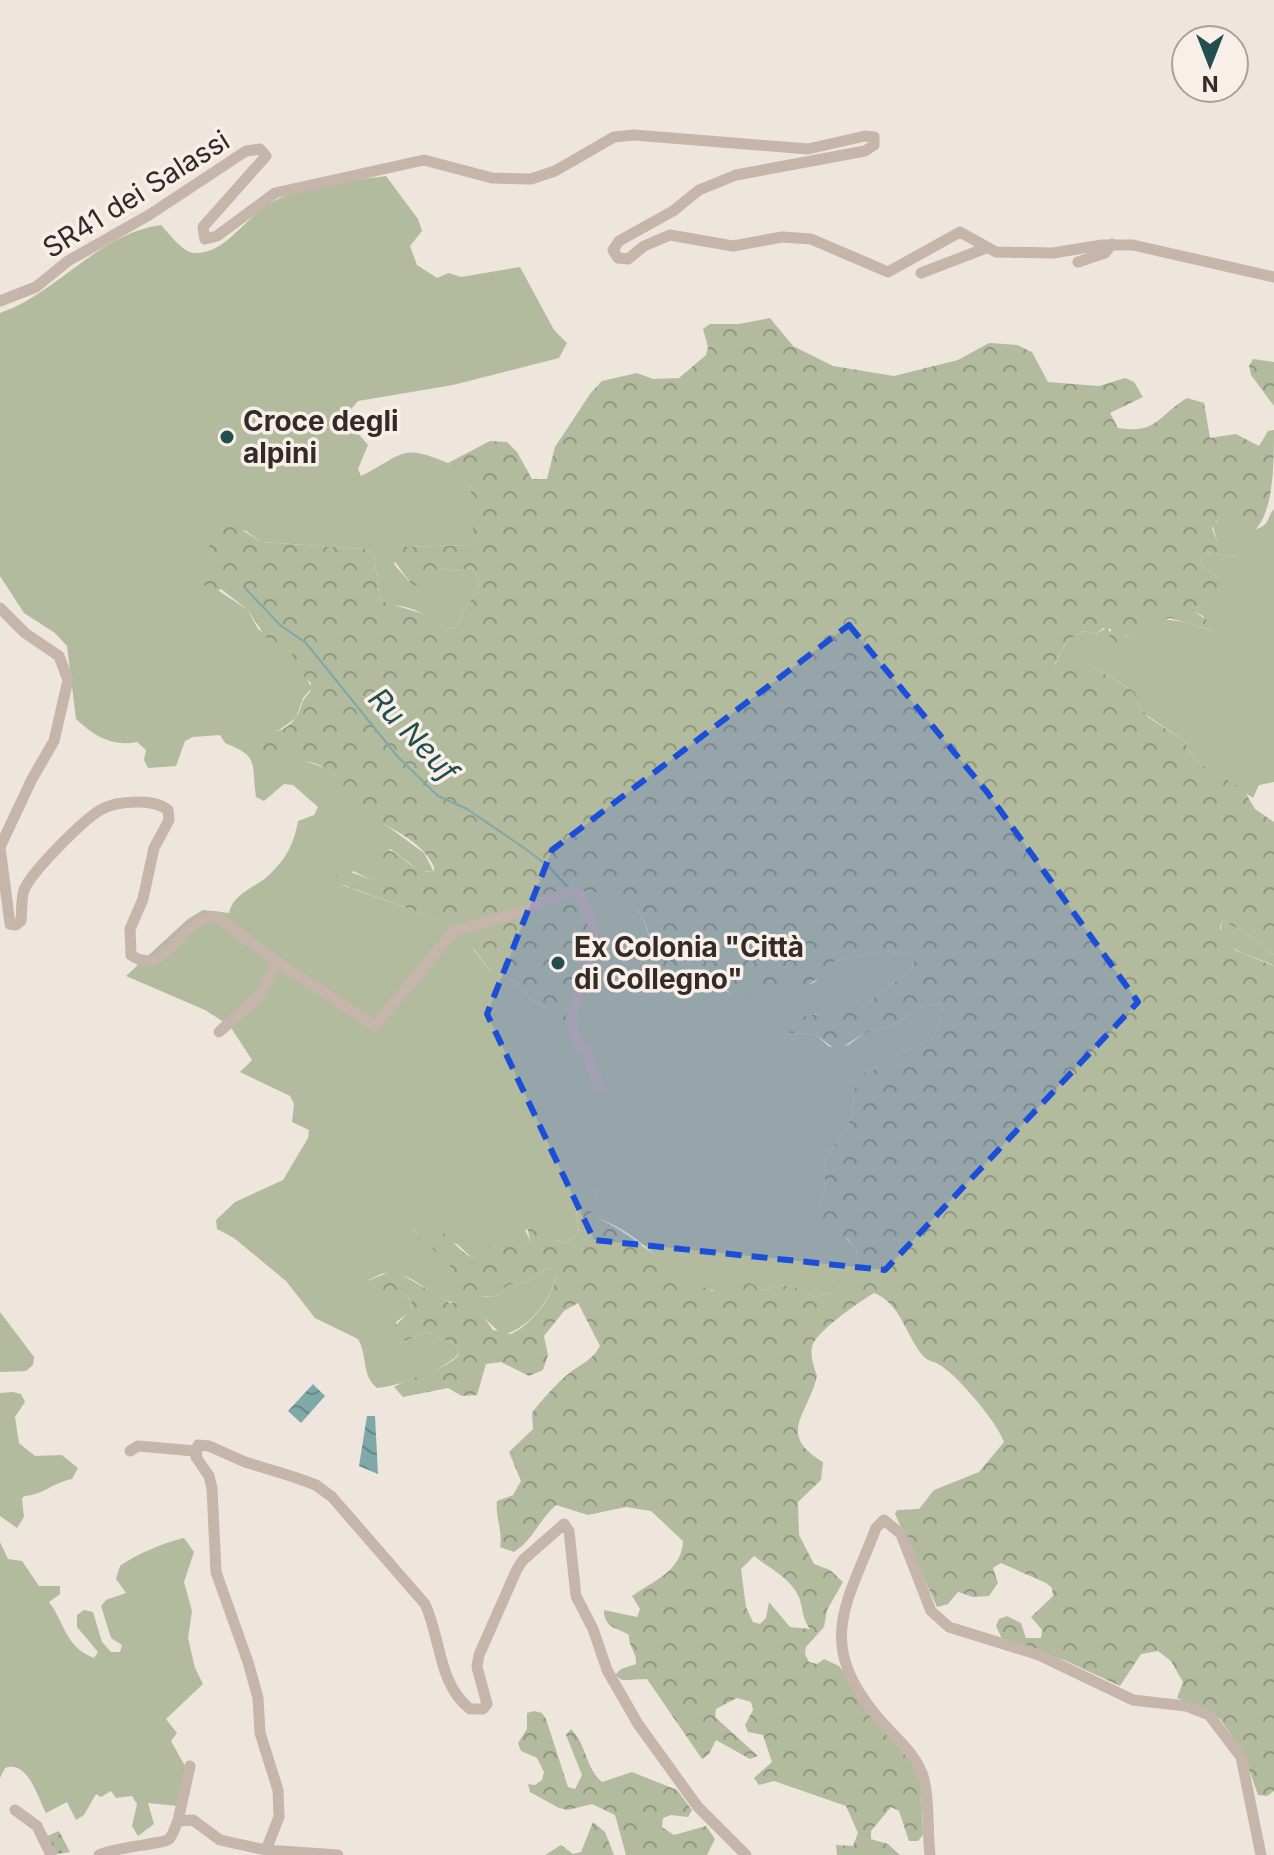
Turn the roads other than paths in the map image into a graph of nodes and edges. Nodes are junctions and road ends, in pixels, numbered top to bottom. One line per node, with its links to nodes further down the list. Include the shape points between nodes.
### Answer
1 (1112, 244): 2 (street, SR41 dei Salassi, via 1024,255); 3 (street, via 1105,253); 5 (street, SR41 dei Salassi)
2 (986, 248): 4 (street); 6 (street, SR41 dei Salassi, via 960,232 888,272 811,239 782,237 733,246 670,235 628,259 618,258 613,250 699,190 736,175 865,151 874,145 874,137 865,136 808,149 715,139 614,137 531,179 492,178 424,160 275,193 217,236 205,239 203,227 262,163 266,156 260,149 246,151 68,261 36,287)
3 (1078, 262)
4 (921, 273)
5 (1274, 277)
6 (0, 301)
7 (0, 608): 8 (street, via 59,656 68,680 54,741 2,839 8,923 21,921 24,891 33,876 93,816 114,805 160,805 170,817 154,848 130,929 131,955 151,961 207,915)
8 (276, 961): 9 (street, via 253,1006); 10 (street, via 375,1026 454,931 521,912 562,892 578,894 594,925 594,940 571,1018 576,1041 588,1055)
9 (219, 1032)
10 (600, 1088)
11 (130, 1451): 12 (street, via 138,1446)
12 (195, 1451): 16 (street, via 212,1488 216,1572 248,1662 260,1733 278,1790 279,1817); 20 (street, via 198,1445 209,1446 316,1485 332,1497 425,1604 435,1624 446,1677 470,1709 487,1704 479,1655 517,1569 564,1524 576,1596 607,1670 638,1724 698,1807)
13 (190, 1766): 15 (street)
14 (15, 1810): 17 (street, via 37,1826)
15 (178, 1821): 16 (street, via 193,1820 220,1840); 18 (street, via 167,1841)
16 (266, 1853): 19 (street)
17 (51, 1855)
18 (99, 1855)
19 (338, 1855)
20 (746, 1855)
21 (930, 1855): 22 (street, via 922,1772 866,1701 840,1648 843,1611 876,1528 884,1520 901,1534 931,1611 949,1627 1039,1655 1133,1700 1186,1706 1209,1715 1241,1757)
22 (1261, 1855)

